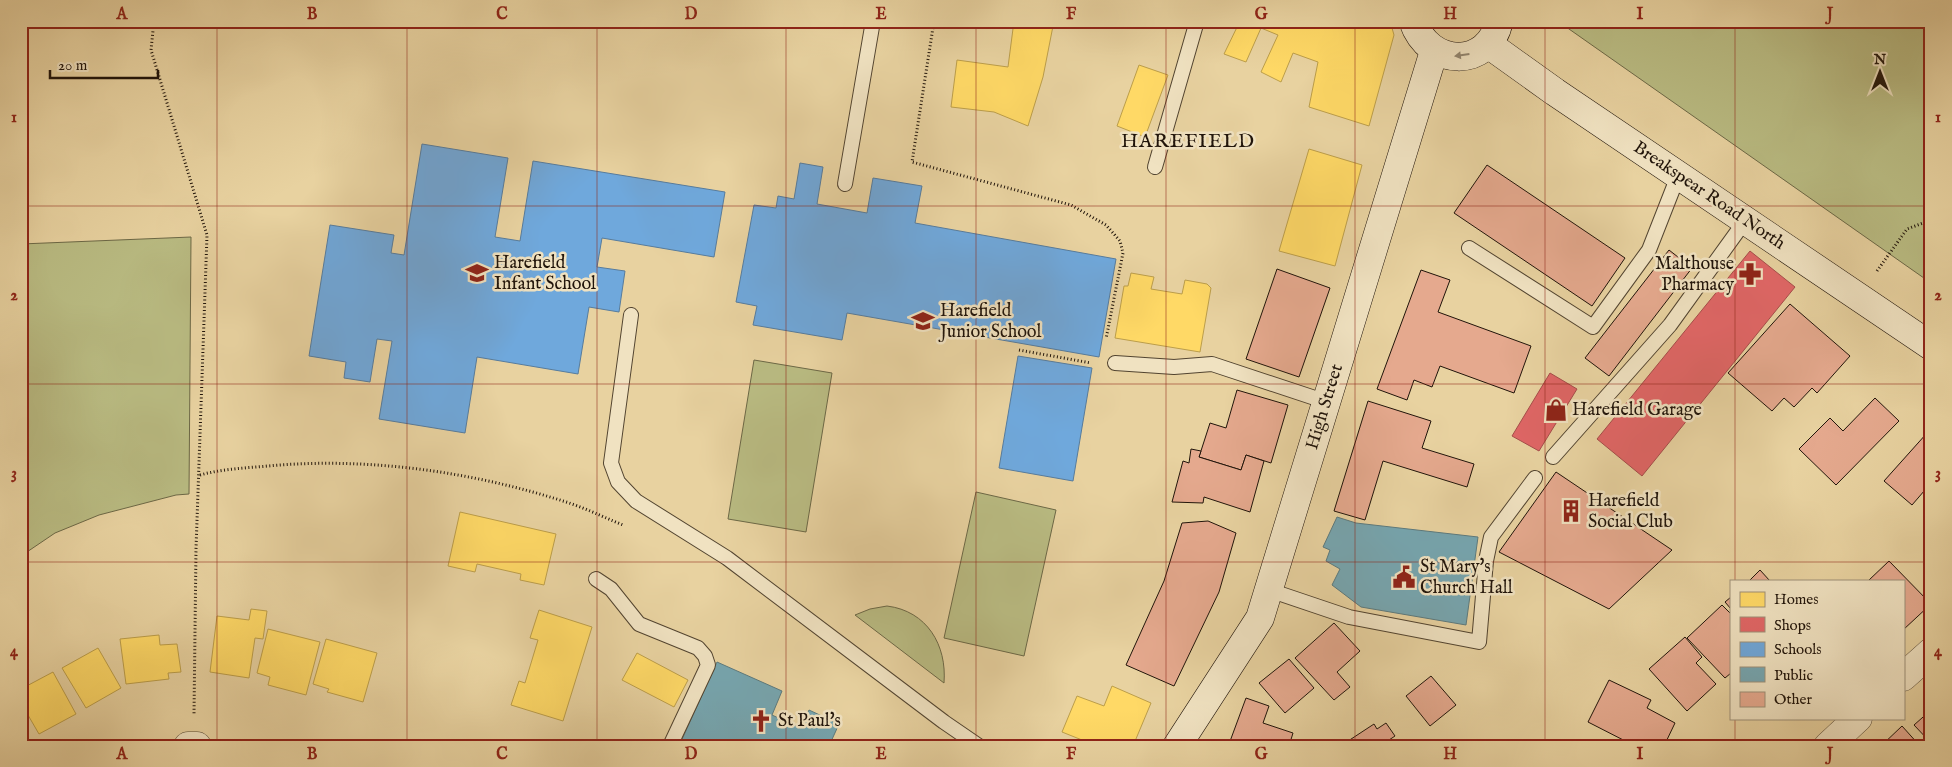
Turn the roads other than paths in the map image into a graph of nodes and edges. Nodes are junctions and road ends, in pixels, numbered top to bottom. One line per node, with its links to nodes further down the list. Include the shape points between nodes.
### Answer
1 (873, 21): 8 (lane)
2 (1198, 21): 6 (lane)
3 (1413, 21): 5 (street, via 1425,44)
4 (1493, 32): 5 (street, one-way to 5, via 1476,52 1448,56); 7 (street, Breakspear Road North)
5 (1434, 51): 14 (street, High Street)
6 (1155, 167)
7 (1678, 176): 9 (street, Breakspear Road North); 10 (lane, via 1649,250 1593,326)
8 (845, 184)
9 (1745, 221): 12 (street, Breakspear Road North); 15 (lane, via 1670,325)
10 (1469, 248)
11 (631, 314): 23 (lane, via 612,463 618,482 636,501 727,558)
12 (1931, 346)
13 (1115, 363): 14 (lane, via 1174,367 1212,364)
14 (1327, 402): 18 (street, High Street)
15 (1553, 457)
16 (1535, 478): 18 (lane, via 1491,538 1479,642 1348,617)
17 (596, 580): 22 (lane, via 611,589 639,624 698,648 705,656 708,665)
18 (1269, 590): 24 (street, High Street, via 1260,618)
19 (1931, 652): 20 (street)
20 (1904, 676)
21 (1856, 720): 25 (street)
22 (670, 746)
23 (979, 746)
24 (1177, 746)
25 (1828, 746)

